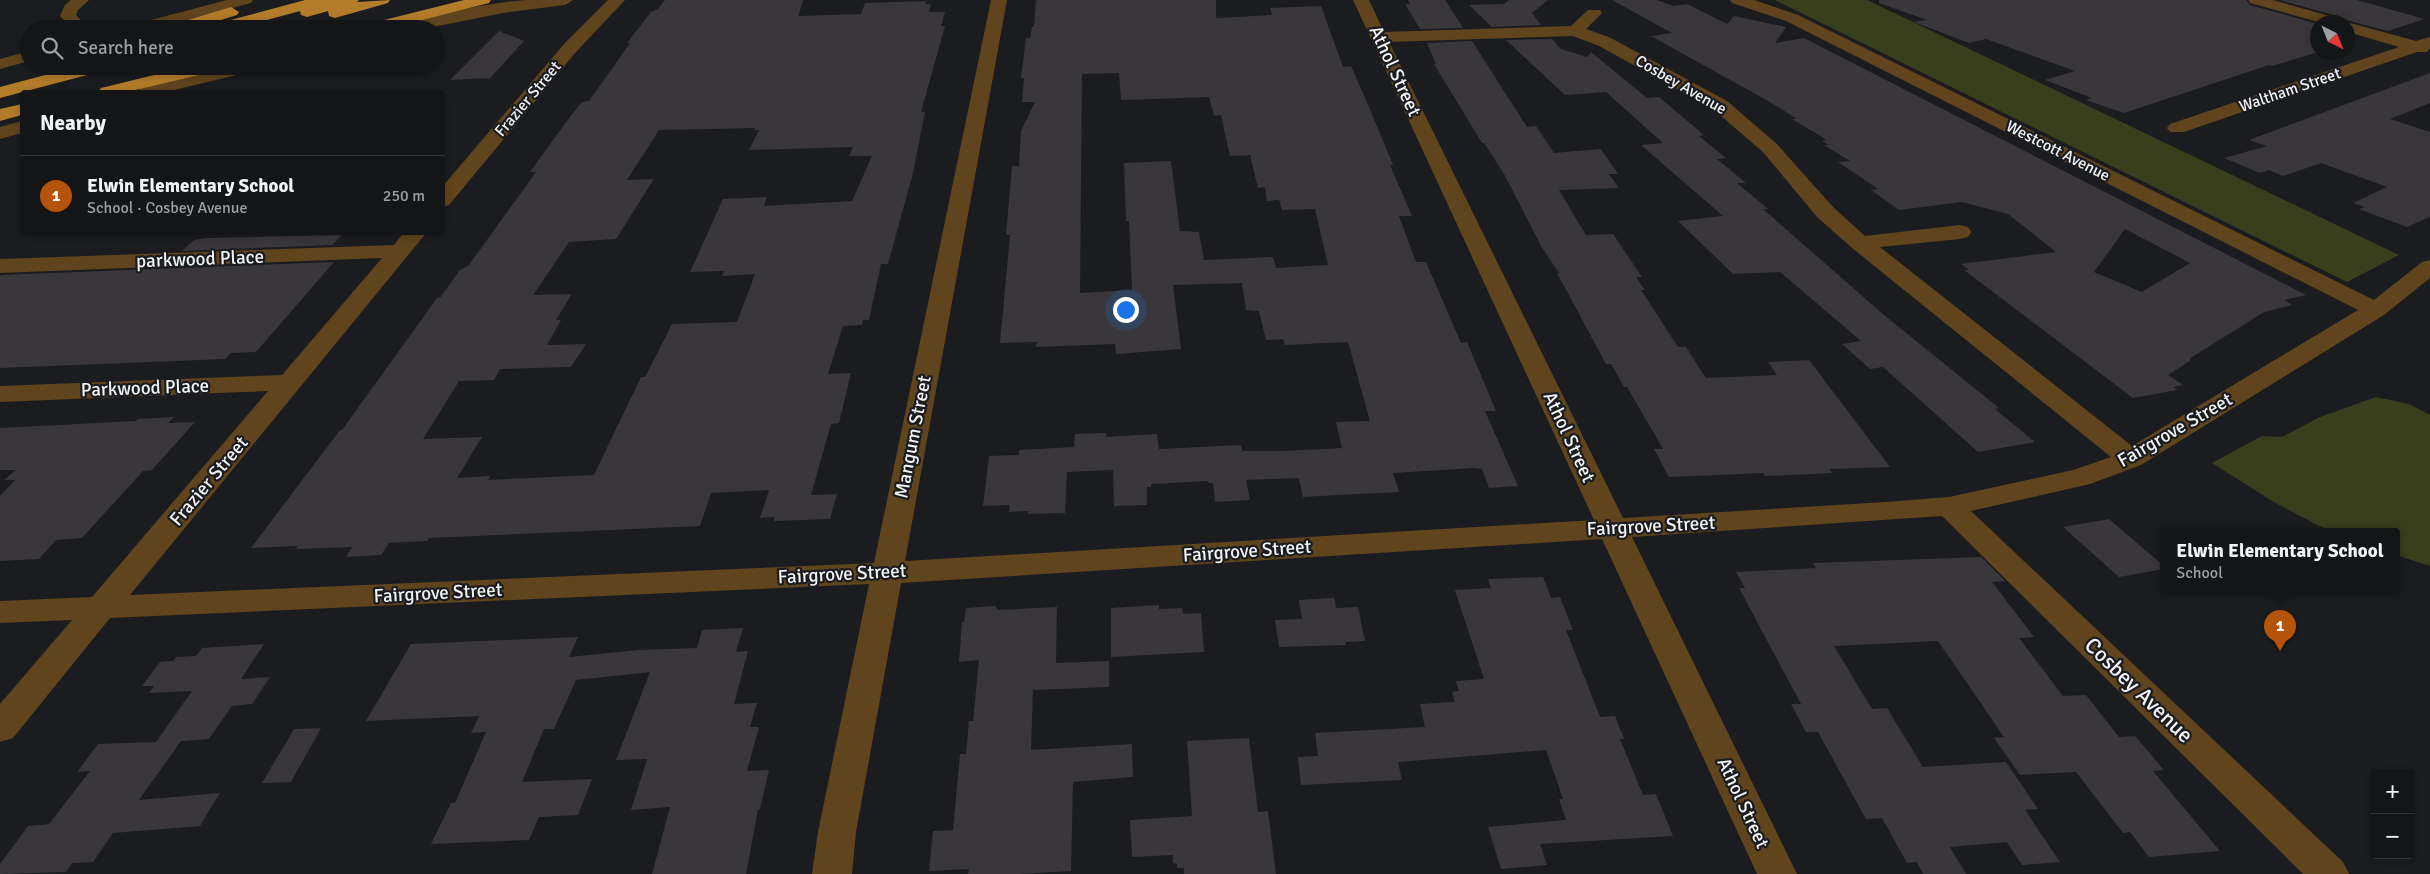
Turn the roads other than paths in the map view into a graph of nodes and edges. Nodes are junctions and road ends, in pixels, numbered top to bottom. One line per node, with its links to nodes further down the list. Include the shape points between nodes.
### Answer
1 (81, 0): 17 (street, via 71,8 68,16)
2 (246, 0): 18 (street)
3 (279, 0): 19 (highway)
4 (323, 0): 20 (highway)
5 (351, 0): 21 (highway)
6 (382, 0): 22 (highway)
7 (483, 0): 24 (highway)
8 (565, 0): 25 (street)
9 (616, 0): 53 (street, Frazier Street, via 570,48)
10 (999, 0): 66 (street, Mangum Street)
11 (1361, 0): 28 (street, Athol Street)
12 (1738, 0): 60 (street, Westcott Avenue, via 1792,18)
13 (2256, 0): 16 (street)
14 (399, 3): 23 (highway)
15 (1594, 13): 27 (street)
16 (2310, 15)
17 (72, 20)
18 (169, 20)
19 (207, 20)
20 (248, 20)
21 (276, 20)
22 (308, 20)
23 (336, 20)
24 (402, 20)
25 (441, 20)
26 (2355, 28): 29 (street)
27 (1575, 31): 28 (street, Cosbey Avenue); 56 (street, Cosbey Avenue, via 1604,42 1720,105 1770,148 1825,212)
28 (1379, 37): 65 (street, Athol Street)
29 (2425, 46): 51 (street, Waltham Street)
30 (20, 58): 31 (street)
31 (0, 64)
32 (31, 75): 39 (highway)
33 (37, 75): 39 (highway)
34 (81, 75): 44 (highway)
35 (89, 75): 41 (highway)
36 (132, 75): 40 (highway)
37 (177, 75): 42 (highway)
38 (215, 75): 43 (street)
39 (0, 85)
40 (88, 87)
41 (42, 90)
42 (115, 90)
43 (154, 90)
44 (0, 93)
45 (20, 97): 46 (highway)
46 (0, 102)
47 (20, 106): 49 (highway)
48 (20, 110): 49 (highway)
49 (0, 113)
50 (20, 127): 52 (street)
51 (2178, 128)
52 (0, 133)
53 (445, 197)
54 (1960, 232): 56 (street)
55 (413, 235): 57 (street, Frazier Street)
56 (1860, 243): 63 (street, Cosbey Avenue)
57 (400, 251): 58 (street, parkwood Place); 61 (street, Frazier Street)
58 (0, 266)
59 (2430, 267): 60 (street, Fairgrove Street)
60 (2376, 310): 63 (street, Fairgrove Street)
61 (291, 382): 62 (street, Parkwood Place); 67 (street, Frazier Street)
62 (0, 394)
63 (2131, 459): 64 (street, Fairgrove Street, via 2080,478)
64 (1949, 506): 65 (street, Fairgrove Street); 72 (street, Cosbey Avenue)
65 (1612, 528): 66 (street, Fairgrove Street); 71 (street, Athol Street)
66 (886, 573): 67 (street, Fairgrove Street); 70 (street, Mangum Street)
67 (102, 608): 68 (street, Fairgrove Street); 69 (street, Frazier Street)
68 (0, 612)
69 (0, 728)
70 (832, 874)
71 (1777, 874)
72 (2329, 874)

